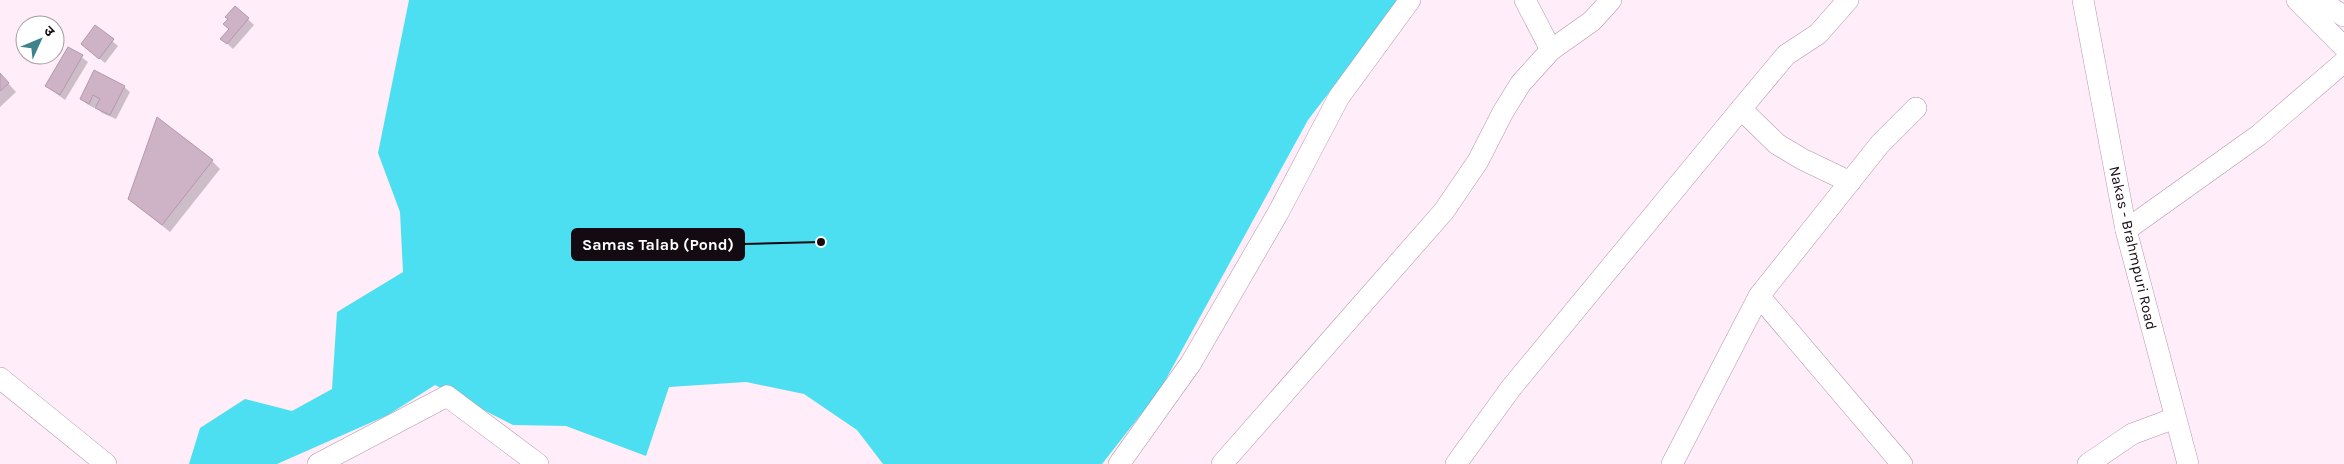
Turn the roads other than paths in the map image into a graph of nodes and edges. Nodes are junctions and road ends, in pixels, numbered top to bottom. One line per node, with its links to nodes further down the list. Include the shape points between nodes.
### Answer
1 (1410, 0): 22 (street, via 1339,97 1278,213 1191,363)
2 (1525, 0): 10 (street)
3 (1610, 0): 10 (street, via 1592,21)
4 (1848, 0): 13 (street, via 1818,34 1786,55)
5 (2083, 0): 15 (street, Nakas - Brahmpuri Road)
6 (2297, 0): 9 (street)
7 (2318, 0): 8 (street)
8 (2344, 16)
9 (2344, 47)
10 (1551, 50): 23 (street, via 1521,83 1478,161 1444,211)
11 (2344, 62): 15 (street, via 2258,136)
12 (1916, 108): 14 (street, via 1880,144)
13 (1741, 109): 14 (street, via 1778,144 1802,160); 24 (street, via 1511,388)
14 (1850, 182): 16 (street)
15 (2126, 230): 18 (street, Nakas - Brahmpuri Road)
16 (1759, 296): 25 (street); 26 (street)
17 (0, 378): 19 (street)
18 (2175, 418): 27 (street, via 2132,434); 28 (street, Nakas - Brahmpuri Road)
19 (106, 464)
20 (318, 464): 21 (street, via 447,396)
21 (538, 464)
22 (1119, 464)
23 (1222, 464)
24 (1456, 464)
25 (1672, 464)
26 (1902, 464)
27 (2088, 464)
28 (2188, 464)

